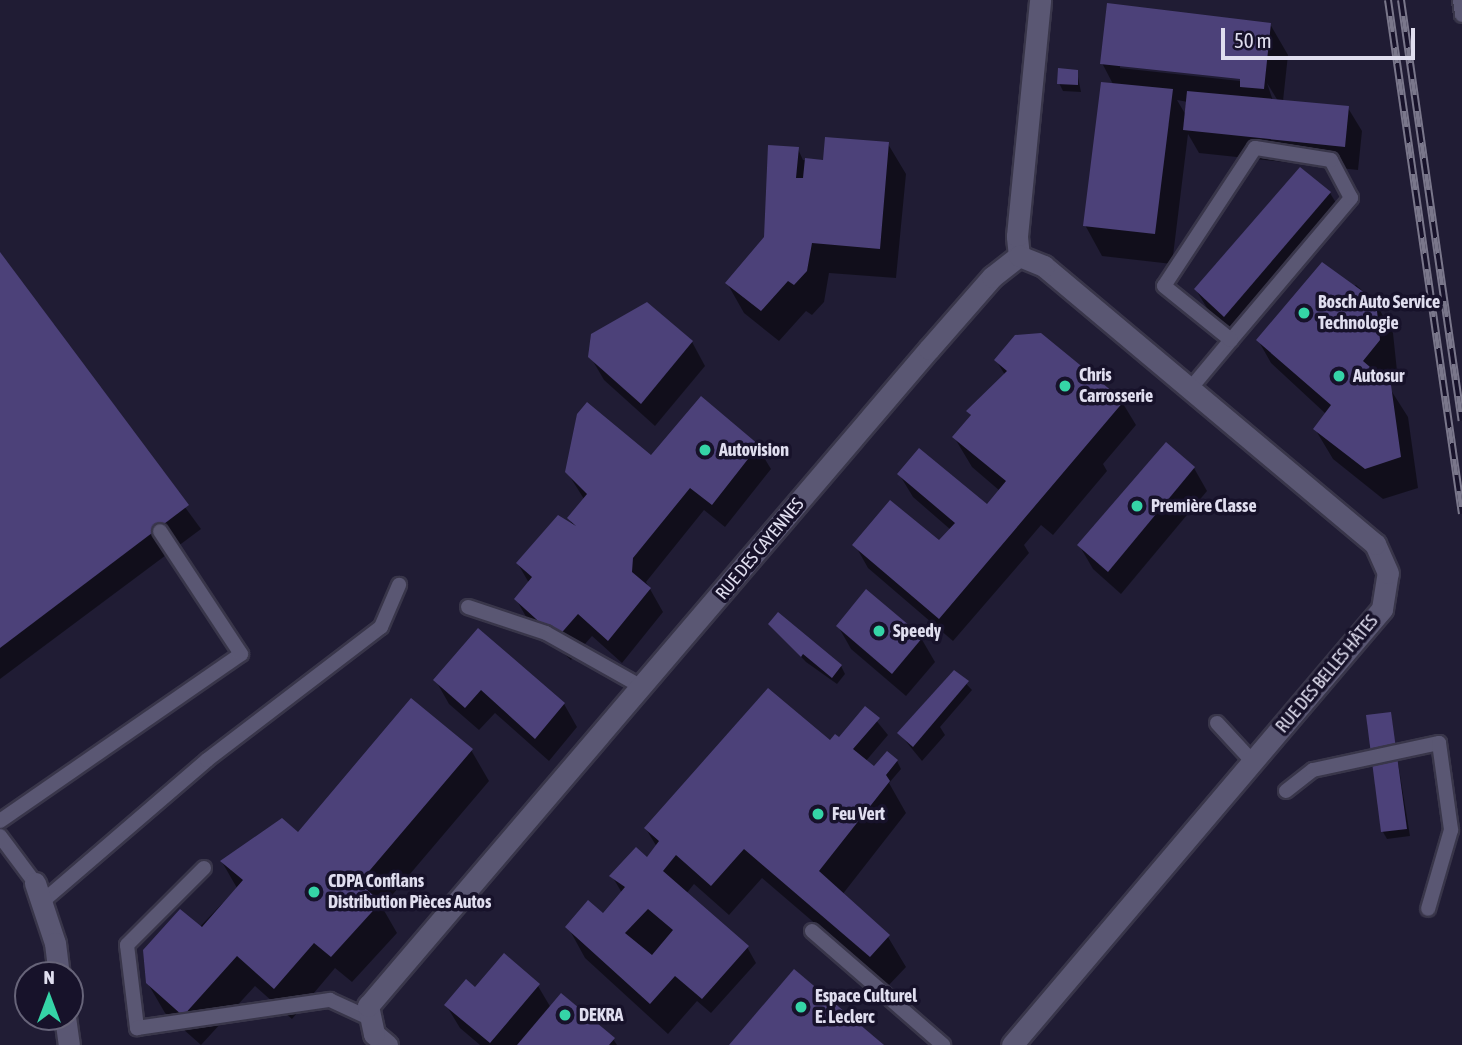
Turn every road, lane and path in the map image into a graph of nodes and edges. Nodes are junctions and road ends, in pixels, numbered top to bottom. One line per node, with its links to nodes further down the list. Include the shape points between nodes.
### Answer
1 (1040, 0): 4 (street, via 1017,236)
2 (1460, 0): 3 (lane)
3 (1462, 15)
4 (1019, 256): 6 (street, RUE DES BELLES HÂTES, via 1044,266); 10 (street, RUE DES CAYENNES, via 992,277)
5 (1231, 341): 5 (lane, via 1352,198 1331,160 1255,148 1164,286); 6 (lane)
6 (1190, 389): 12 (street, RUE DES BELLES HÂTES, via 1375,544 1388,573 1382,609)
7 (160, 531): 14 (lane, via 241,654)
8 (399, 585): 17 (lane, via 381,627)
9 (468, 607): 10 (lane, via 546,633)
10 (642, 687): 21 (street, RUE DES CAYENNES, via 368,1006)
11 (1216, 723): 12 (lane)
12 (1253, 762): 24 (street, RUE DES BELLES HÂTES)
13 (1286, 791): 18 (lane, via 1314,770 1439,743 1451,830)
14 (0, 821)
15 (0, 836): 17 (lane)
16 (204, 868): 21 (lane, via 127,945 137,1028 330,1000)
17 (39, 892): 20 (street)
18 (1428, 909)
19 (812, 931): 23 (lane)
20 (56, 961)
21 (367, 1017): 22 (street, via 374,1034)
22 (387, 1045)
23 (943, 1045)
24 (1012, 1045)

